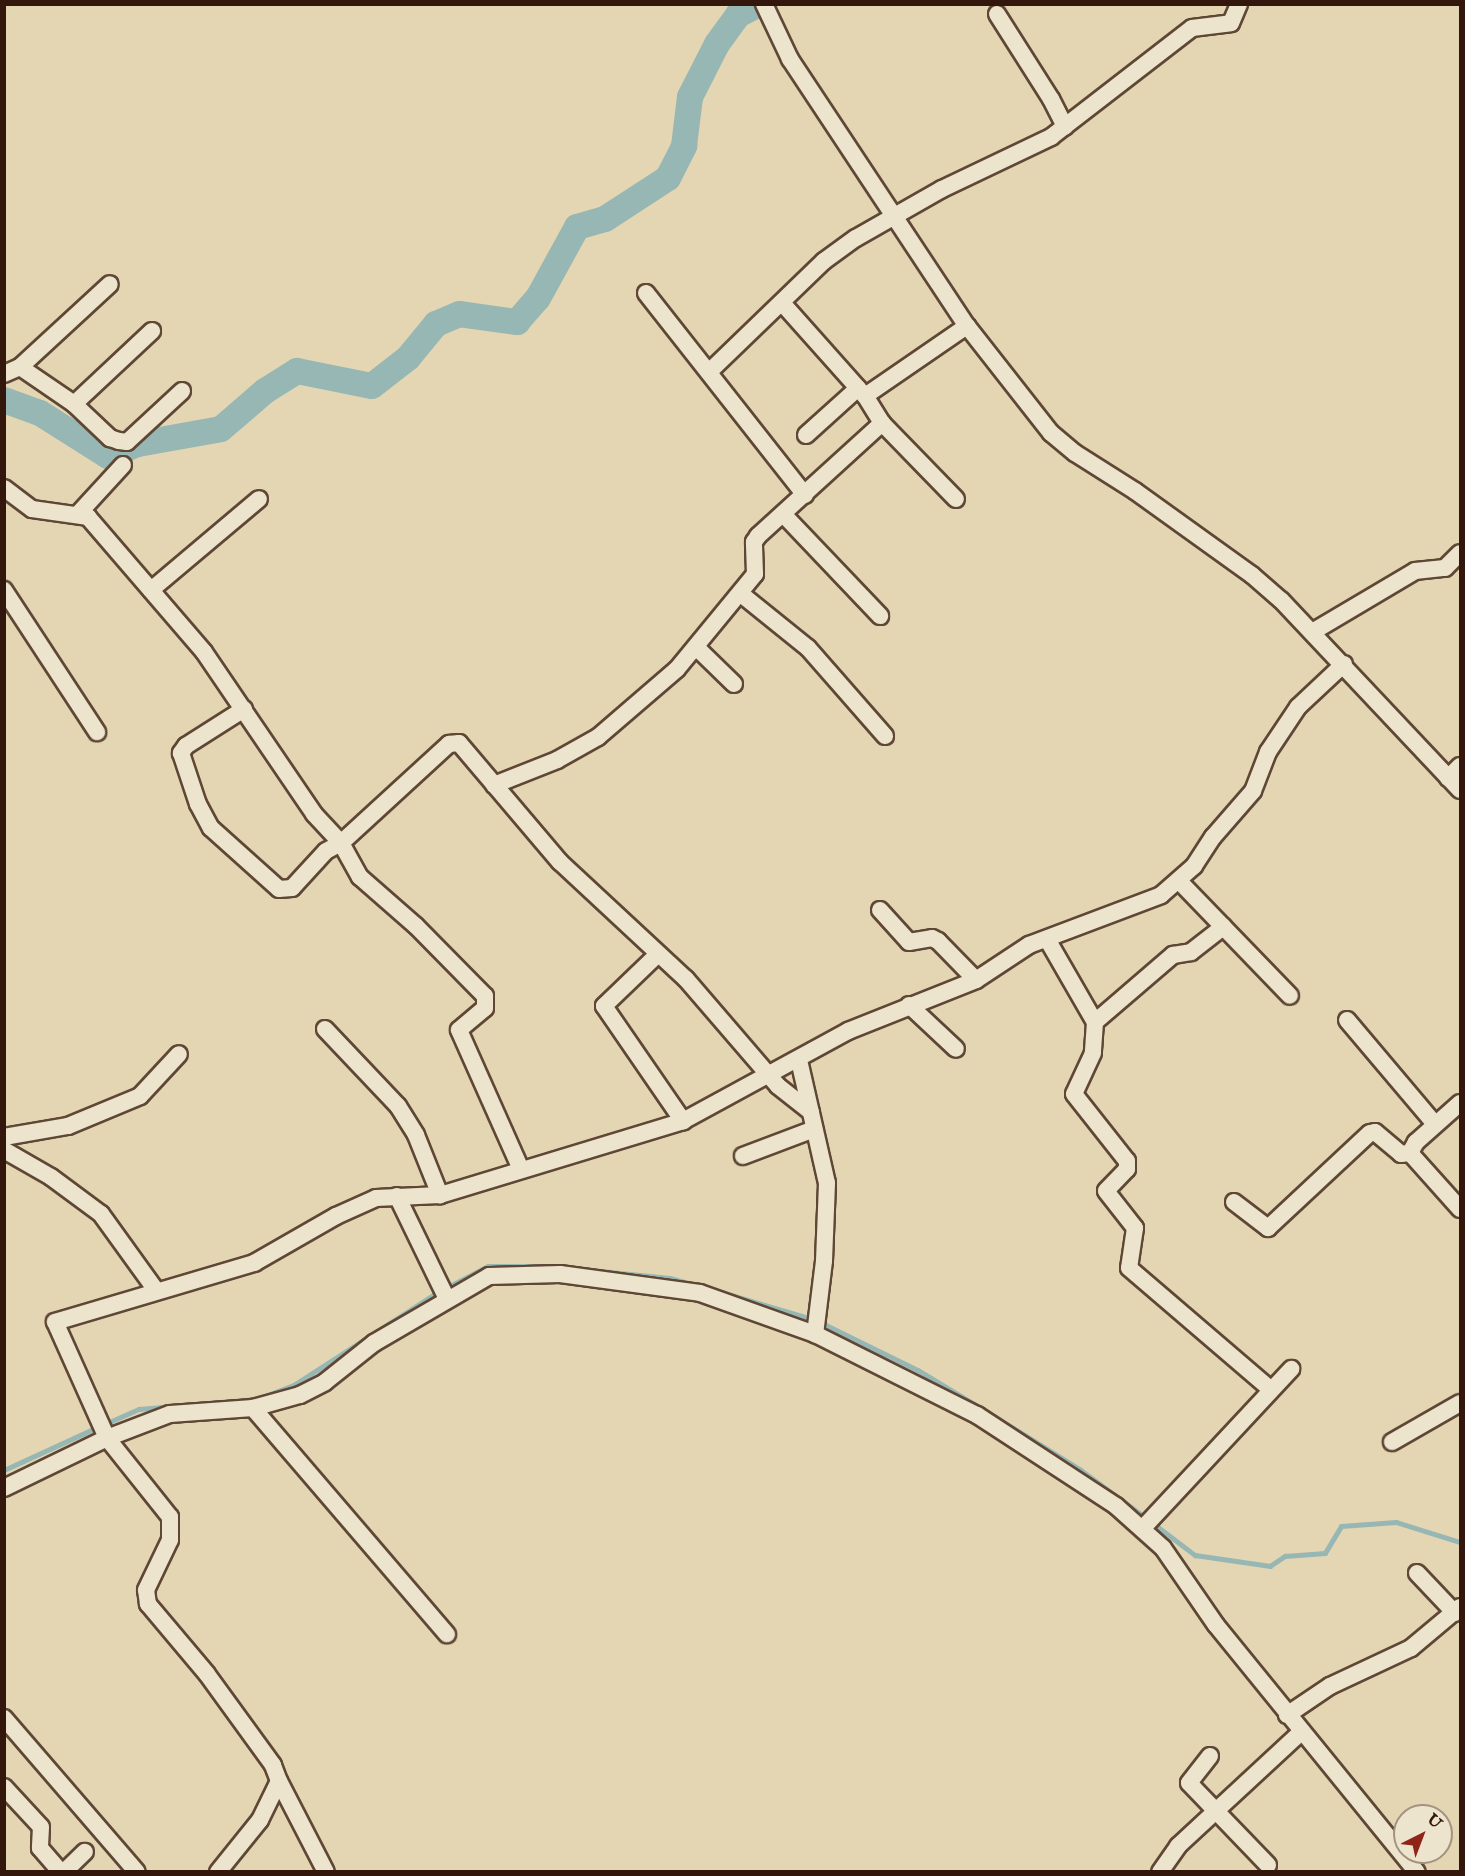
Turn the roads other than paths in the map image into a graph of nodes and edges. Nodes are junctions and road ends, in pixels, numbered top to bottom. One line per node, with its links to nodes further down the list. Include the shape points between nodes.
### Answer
1 (1239, 4): 4 (street, via 1231,23 1192,28)
2 (766, 9): 5 (street, via 790,59)
3 (997, 14): 4 (street)
4 (1065, 127): 5 (street)
5 (894, 213): 8 (street, via 824,261); 9 (street)
6 (110, 284): 11 (street)
7 (646, 293): 12 (street)
8 (782, 303): 12 (street); 15 (street)
9 (967, 326): 15 (street); 31 (street, via 1051,433 1252,575)
10 (152, 331): 16 (street)
11 (20, 367): 13 (street); 16 (street)
12 (710, 370): 21 (street, via 773,459)
13 (4, 374)
14 (182, 391): 16 (street, via 127,442 110,438)
15 (861, 392): 17 (street); 18 (street)
16 (74, 404)
17 (882, 423): 21 (street); 23 (street)
18 (806, 435)
19 (123, 465): 24 (street)
20 (4, 488): 24 (street, via 32,509)
21 (805, 495): 25 (street)
22 (259, 499): 28 (street)
23 (956, 499)
24 (79, 513): 28 (street, via 88,517)
25 (783, 514): 29 (street, via 754,542 755,574); 30 (street)
26 (1461, 553): 31 (street, via 1445,568 1415,571)
27 (4, 590): 36 (street)
28 (151, 590): 35 (street, via 204,652)
29 (741, 594): 32 (street); 37 (street, via 808,648)
30 (880, 616)
31 (1314, 631): 33 (street)
32 (696, 647): 34 (street); 39 (street, via 677,669 598,737 557,760)
33 (1344, 664): 38 (street); 42 (street, via 1298,706 1268,752 1253,791)
34 (734, 684)
35 (244, 709): 41 (street, via 314,814); 41 (street, via 181,751 198,804 211,828 267,879 286,890 326,851)
36 (97, 732)
37 (885, 736)
38 (1454, 772): 40 (street)
39 (494, 785): 41 (street, via 459,743 449,744); 46 (street, via 560,862)
40 (1461, 790)
41 (340, 843): 65 (street, via 360,877 416,926 485,996 485,1008 459,1030)
42 (1180, 882): 44 (street); 45 (street, via 1161,895)
43 (880, 910): 47 (street, via 909,942 932,938 938,941)
44 (1223, 927): 48 (street); 51 (street, via 1191,952 1175,953)
45 (1047, 939): 47 (street, via 1029,945); 51 (street)
46 (658, 954): 56 (street, via 686,979); 59 (street, via 604,1006)
47 (976, 980): 49 (street)
48 (1290, 996)
49 (909, 1005): 53 (street); 55 (street, via 848,1031)
50 (1347, 1020): 60 (street)
51 (1095, 1022): 74 (street, via 1097,1038 1093,1053 1074,1094 1128,1164 1106,1191 1135,1228 1129,1268)
52 (325, 1029): 66 (street, via 398,1106 426,1158)
53 (956, 1049)
54 (179, 1054): 61 (street, via 140,1096 68,1126)
55 (799, 1060): 56 (street); 58 (street)
56 (770, 1076): 58 (street); 59 (street)
57 (1461, 1103): 60 (street)
58 (812, 1120): 64 (street); 72 (street, via 827,1183)
59 (683, 1121): 65 (street)
60 (1436, 1124): 63 (street)
61 (4, 1137)
62 (4, 1150): 70 (street, via 51,1177 101,1214)
63 (1410, 1153): 68 (street, via 1401,1154 1375,1132 1370,1133 1268,1228); 69 (street)
64 (743, 1156)
65 (521, 1169): 66 (street)
66 (440, 1195): 67 (street)
67 (397, 1196): 70 (street, via 362,1204 254,1263); 71 (street)
68 (1234, 1202)
69 (1461, 1209)
70 (155, 1289): 77 (street, via 55,1322)
71 (443, 1293): 72 (street, via 489,1276 560,1274 700,1293); 76 (street, via 313,1389)
72 (817, 1325): 80 (street, via 977,1415)
73 (1291, 1369): 74 (street)
74 (1269, 1388): 80 (street)
75 (1461, 1403): 78 (street)
76 (253, 1408): 77 (street, via 170,1414); 83 (street)
77 (104, 1430): 79 (street); 88 (street, via 170,1517 170,1539 146,1590 147,1604 207,1674 273,1765)
78 (1392, 1442)
79 (4, 1488)
80 (1147, 1522): 84 (street, via 1216,1625)
81 (1417, 1574): 82 (street)
82 (1458, 1610): 84 (street, via 1411,1648 1330,1686)
83 (447, 1634)
84 (1287, 1715): 86 (street)
85 (4, 1718): 94 (street)
86 (1301, 1732): 90 (street); 98 (street)
87 (1210, 1756): 90 (street, via 1189,1783)
88 (279, 1781): 95 (street, via 260,1820); 96 (street)
89 (4, 1787): 93 (street, via 41,1827 40,1848)
90 (1217, 1810): 92 (street); 97 (street, via 1178,1846)
91 (85, 1852): 93 (street)
92 (1268, 1865)
93 (62, 1872)
94 (137, 1872)
95 (218, 1872)
96 (326, 1872)
97 (1160, 1872)
98 (1417, 1872)

